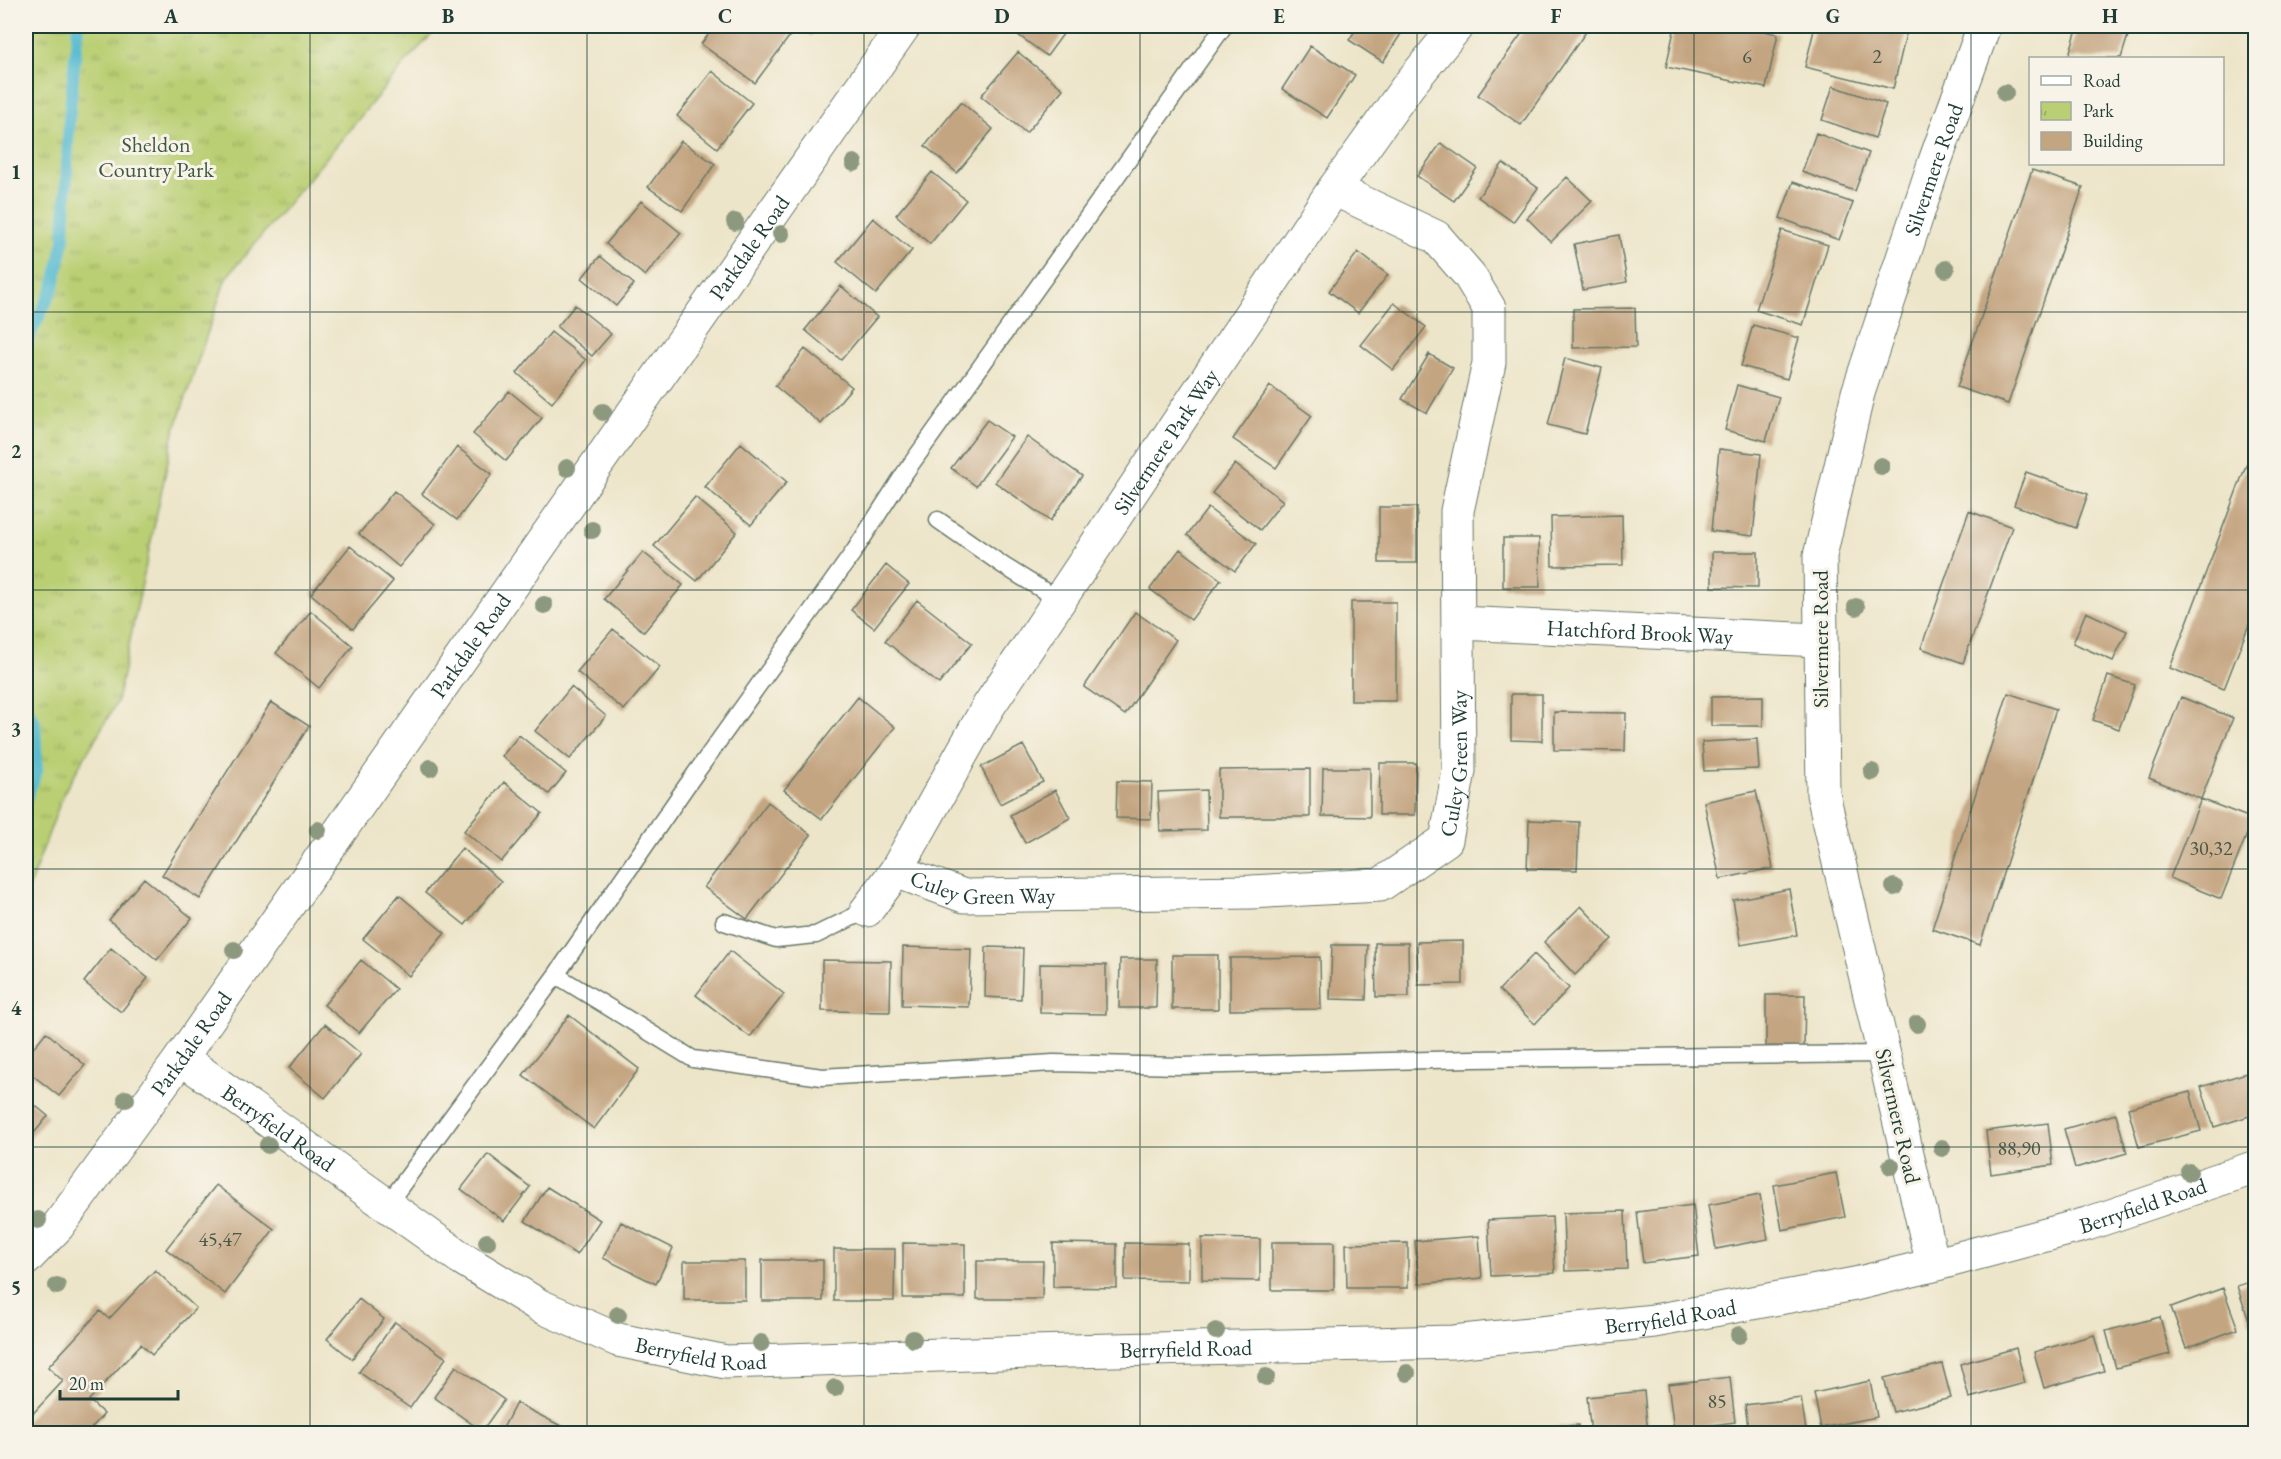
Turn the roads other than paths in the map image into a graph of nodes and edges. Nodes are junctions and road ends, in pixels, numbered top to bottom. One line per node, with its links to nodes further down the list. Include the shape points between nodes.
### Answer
1 (904, 26): 15 (street, Parkdale Road)
2 (1224, 26): 13 (lane, via 945,416)
3 (1457, 26): 5 (street, Silvermere Park Way)
4 (1984, 26): 9 (street, Silvermere Road, via 1858,393 1820,556)
5 (1334, 189): 7 (street, Silvermere Park Way); 8 (street, Culey Green Way, via 1436,237 1469,274 1489,308 1489,363 1457,511)
6 (938, 520): 7 (lane)
7 (1059, 600): 10 (street, Silvermere Park Way, via 988,707)
8 (1460, 623): 9 (street, Hatchford Brook Way); 10 (street, Culey Green Way, via 1459,771 1446,840 1380,885 1251,892 964,896)
9 (1819, 640): 14 (street, Silvermere Road, via 1823,794)
10 (896, 871): 11 (street, Culey Green Way)
11 (867, 910): 12 (lane, via 816,935 776,939)
12 (724, 922)
13 (556, 975): 14 (lane, via 693,1059 822,1077 1053,1063 1181,1066); 17 (lane)
14 (1884, 1054): 19 (street, Silvermere Road)
15 (181, 1058): 17 (street, Berryfield Road); 18 (street, Parkdale Road, via 58,1226)
16 (2256, 1167): 19 (street, Berryfield Road, via 2087,1224)
17 (387, 1205): 19 (street, Berryfield Road, via 461,1258 540,1306 618,1340 726,1362 1453,1342 1654,1321 1855,1284)
18 (26, 1259)
19 (1933, 1265)

